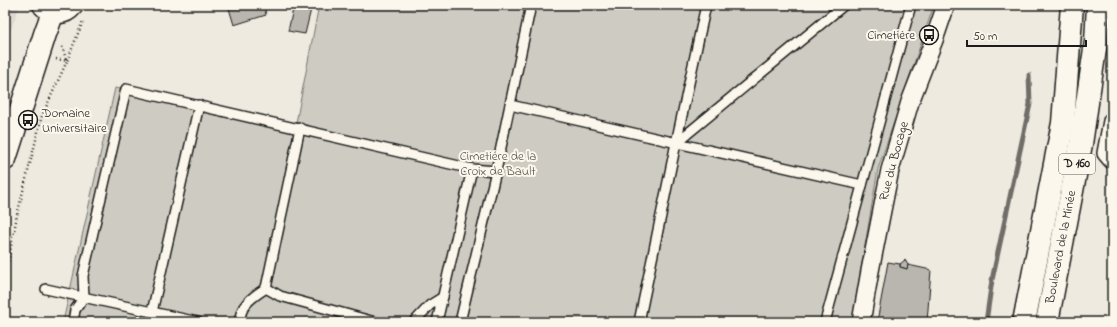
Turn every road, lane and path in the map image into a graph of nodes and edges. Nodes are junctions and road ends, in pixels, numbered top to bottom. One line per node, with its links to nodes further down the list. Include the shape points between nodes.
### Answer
1 (531, 5): 13 (lane)
2 (706, 5): 16 (lane)
3 (844, 5): 16 (lane)
4 (911, 5): 21 (lane)
5 (946, 5): 37 (street, Rue du Bocage, via 910,102 890,170)
6 (1072, 5): 38 (main road, Boulevard de la Minée / D 160, via 1063,123)
7 (1098, 5): 39 (main road, Boulevard de la Minée / D 160, via 1096,42 1081,144)
8 (63, 10): 9 (main road); 11 (path)
9 (45, 34): 10 (main road); 11 (path, via 60,40)
10 (39, 55): 11 (path); 17 (main road)
11 (67, 61): 22 (path, via 42,116 18,211)
12 (199, 105): 15 (lane); 25 (lane, via 126,89 83,276); 27 (lane)
13 (510, 105): 16 (lane); 20 (lane)
14 (1112, 121): 18 (street, via 1106,152)
15 (300, 128): 19 (lane); 23 (lane)
16 (676, 143): 21 (lane); 35 (lane)
17 (5, 159)
18 (1112, 160)
19 (472, 169): 20 (lane); 26 (lane)
20 (496, 171): 34 (lane)
21 (862, 184): 36 (lane)
22 (5, 277)
23 (266, 288): 30 (lane, via 246,302); 31 (lane, via 280,296)
24 (46, 290): 25 (lane)
25 (84, 297): 27 (lane); 28 (lane, via 75,310)
26 (443, 297): 32 (lane, via 430,305); 33 (lane)
27 (152, 312): 29 (lane)
28 (73, 322)
29 (198, 322)
30 (240, 322)
31 (375, 322)
32 (414, 322)
33 (437, 322)
34 (460, 322)
35 (639, 322)
36 (825, 322)
37 (862, 322)
38 (1024, 322)
39 (1047, 322)

